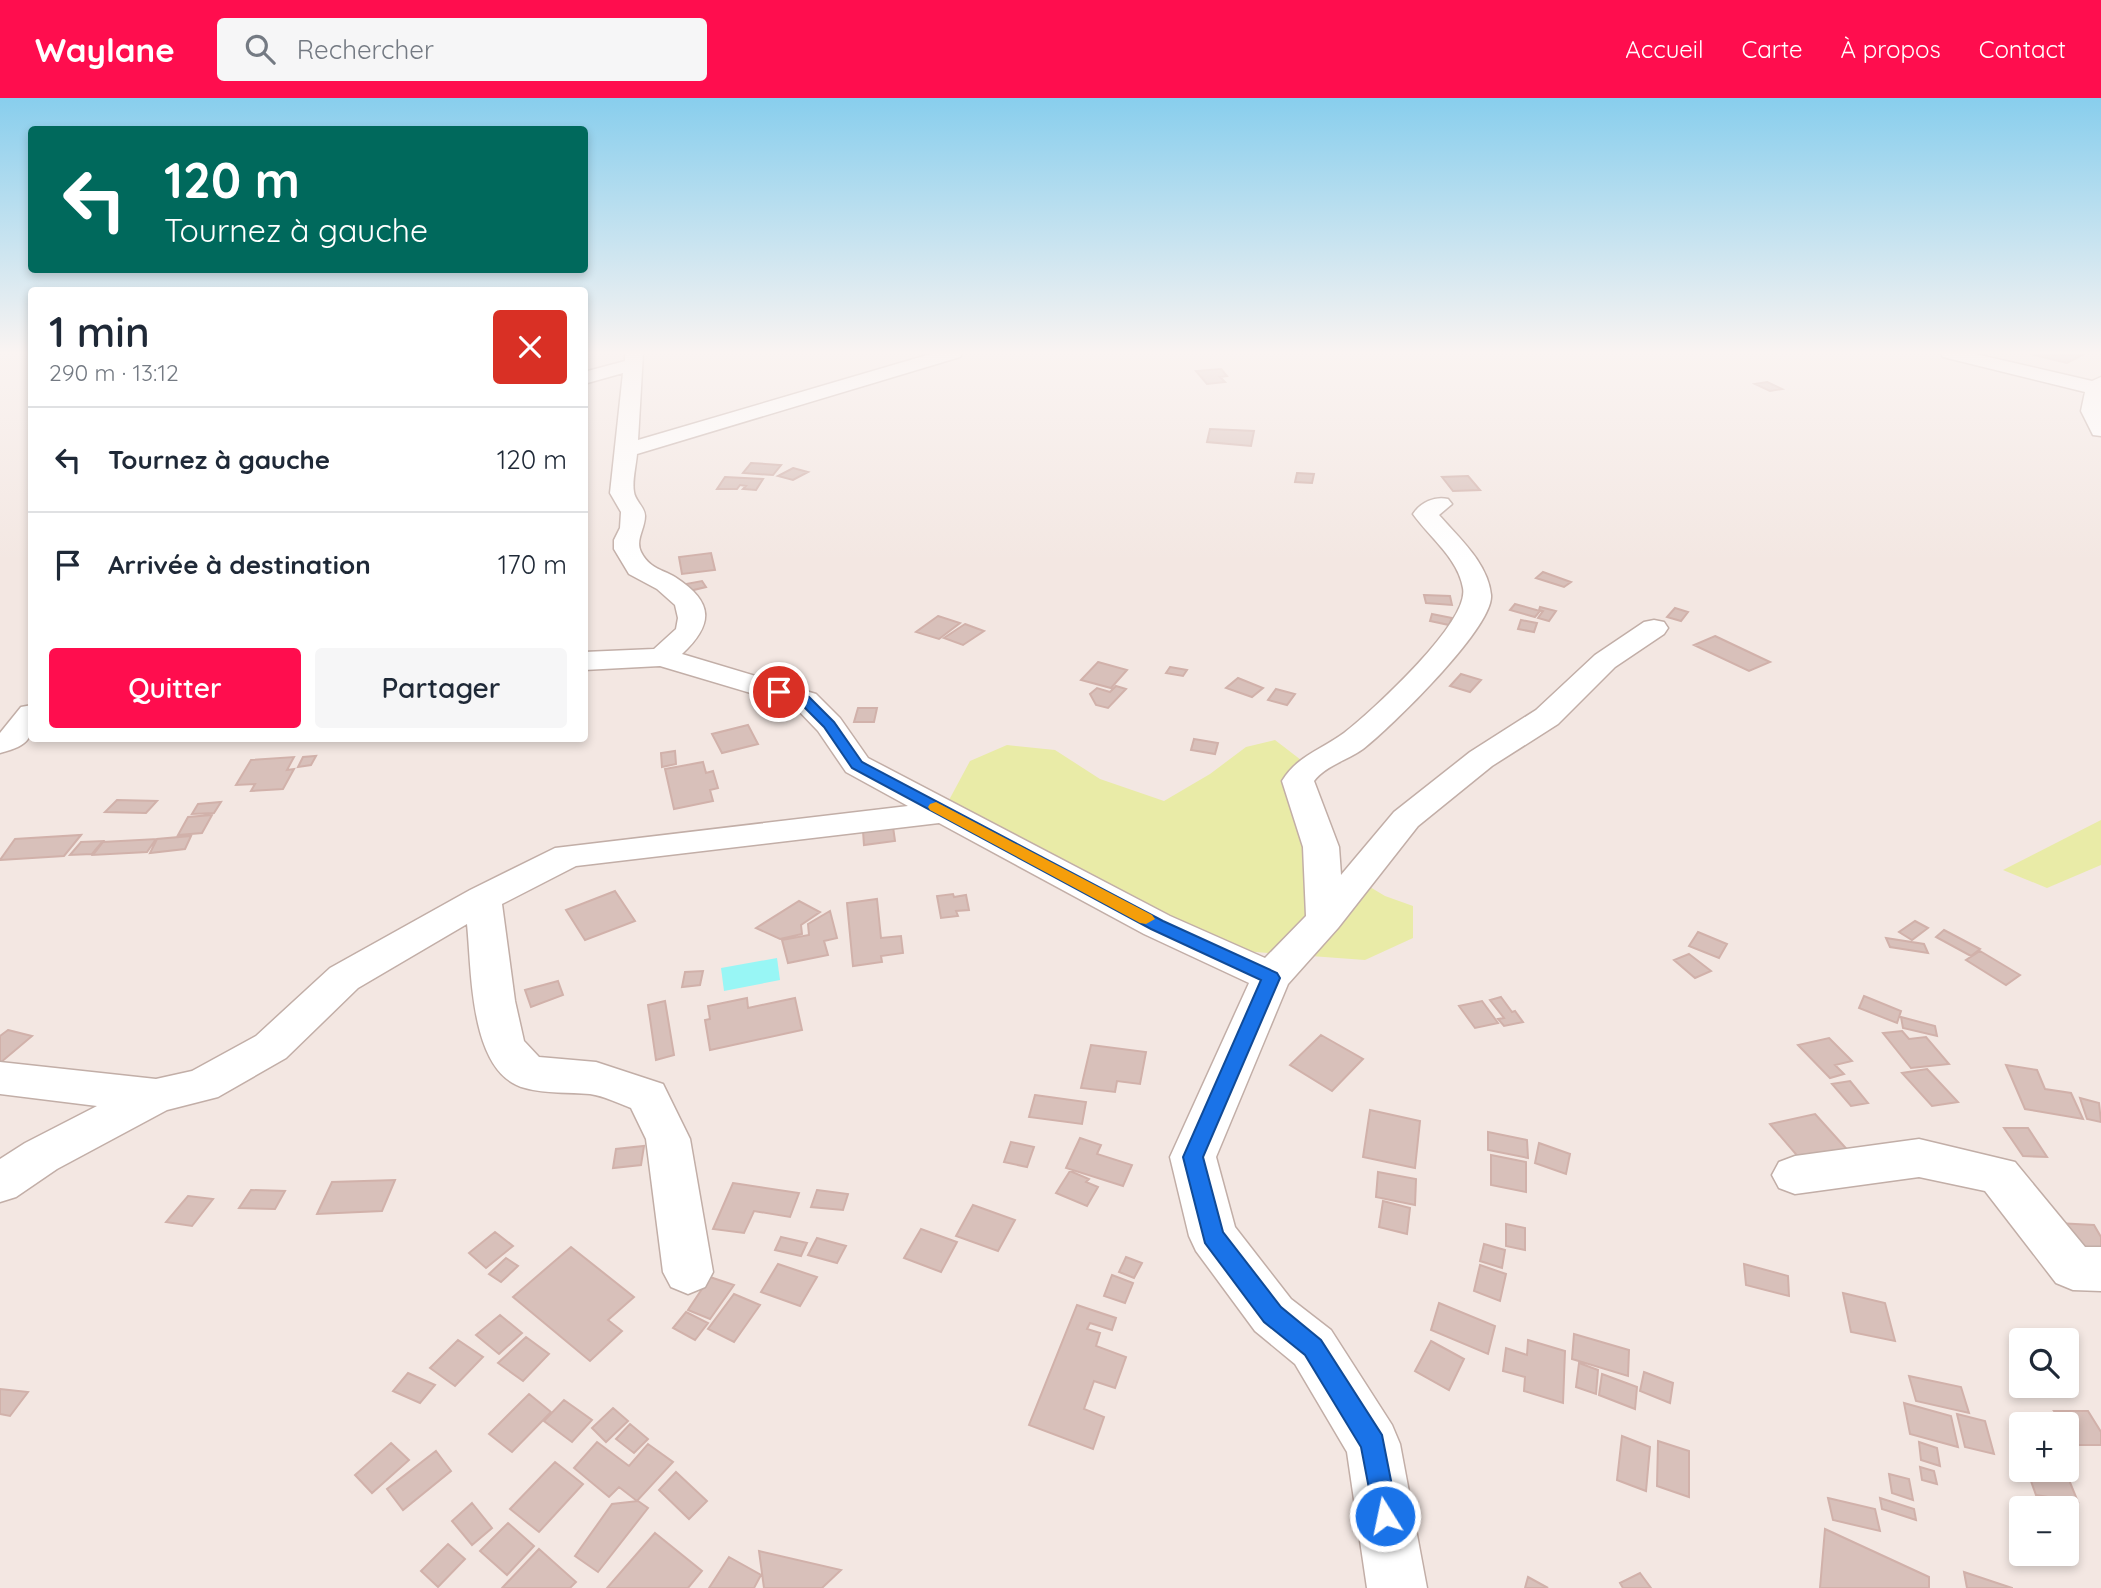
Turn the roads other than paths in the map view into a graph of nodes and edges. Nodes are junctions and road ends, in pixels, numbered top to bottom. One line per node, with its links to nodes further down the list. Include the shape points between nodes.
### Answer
1 (627, 423): 3 (street)
2 (720, 423): 3 (street)
3 (624, 451): 6 (street, via 622,493 633,512 627,549 638,569 666,583 688,602 692,618 689,632)
4 (1440, 504): 12 (street, via 1425,514 1474,576 1479,601 1468,623 1415,683 1345,748 1304,768 1298,781 1321,847)
5 (1654, 628): 12 (street, via 1605,661 1547,717 1481,759 1406,819)
6 (662, 657): 7 (street); 10 (street, via 804,700 829,724 857,765)
7 (588, 661)
8 (28, 719): 9 (street, via 12,738)
9 (0, 743)
10 (944, 811): 11 (street, via 568,856); 13 (street, via 1157,925)
11 (483, 899): 15 (street, via 344,978 271,1047 203,1085); 19 (street, via 504,1047 528,1073 596,1079 648,1096 668,1139)
12 (1325, 919): 13 (street)
13 (1271, 978): 20 (street, via 1193,1157 1213,1236 1273,1315 1313,1348 1373,1444)
14 (0, 1078): 15 (street)
15 (156, 1096): 17 (street, via 41,1156)
16 (1795, 1175): 18 (street, via 1919,1158 1999,1175 2073,1268)
17 (0, 1183)
18 (2101, 1269)
19 (688, 1272)
20 (1397, 1588)

